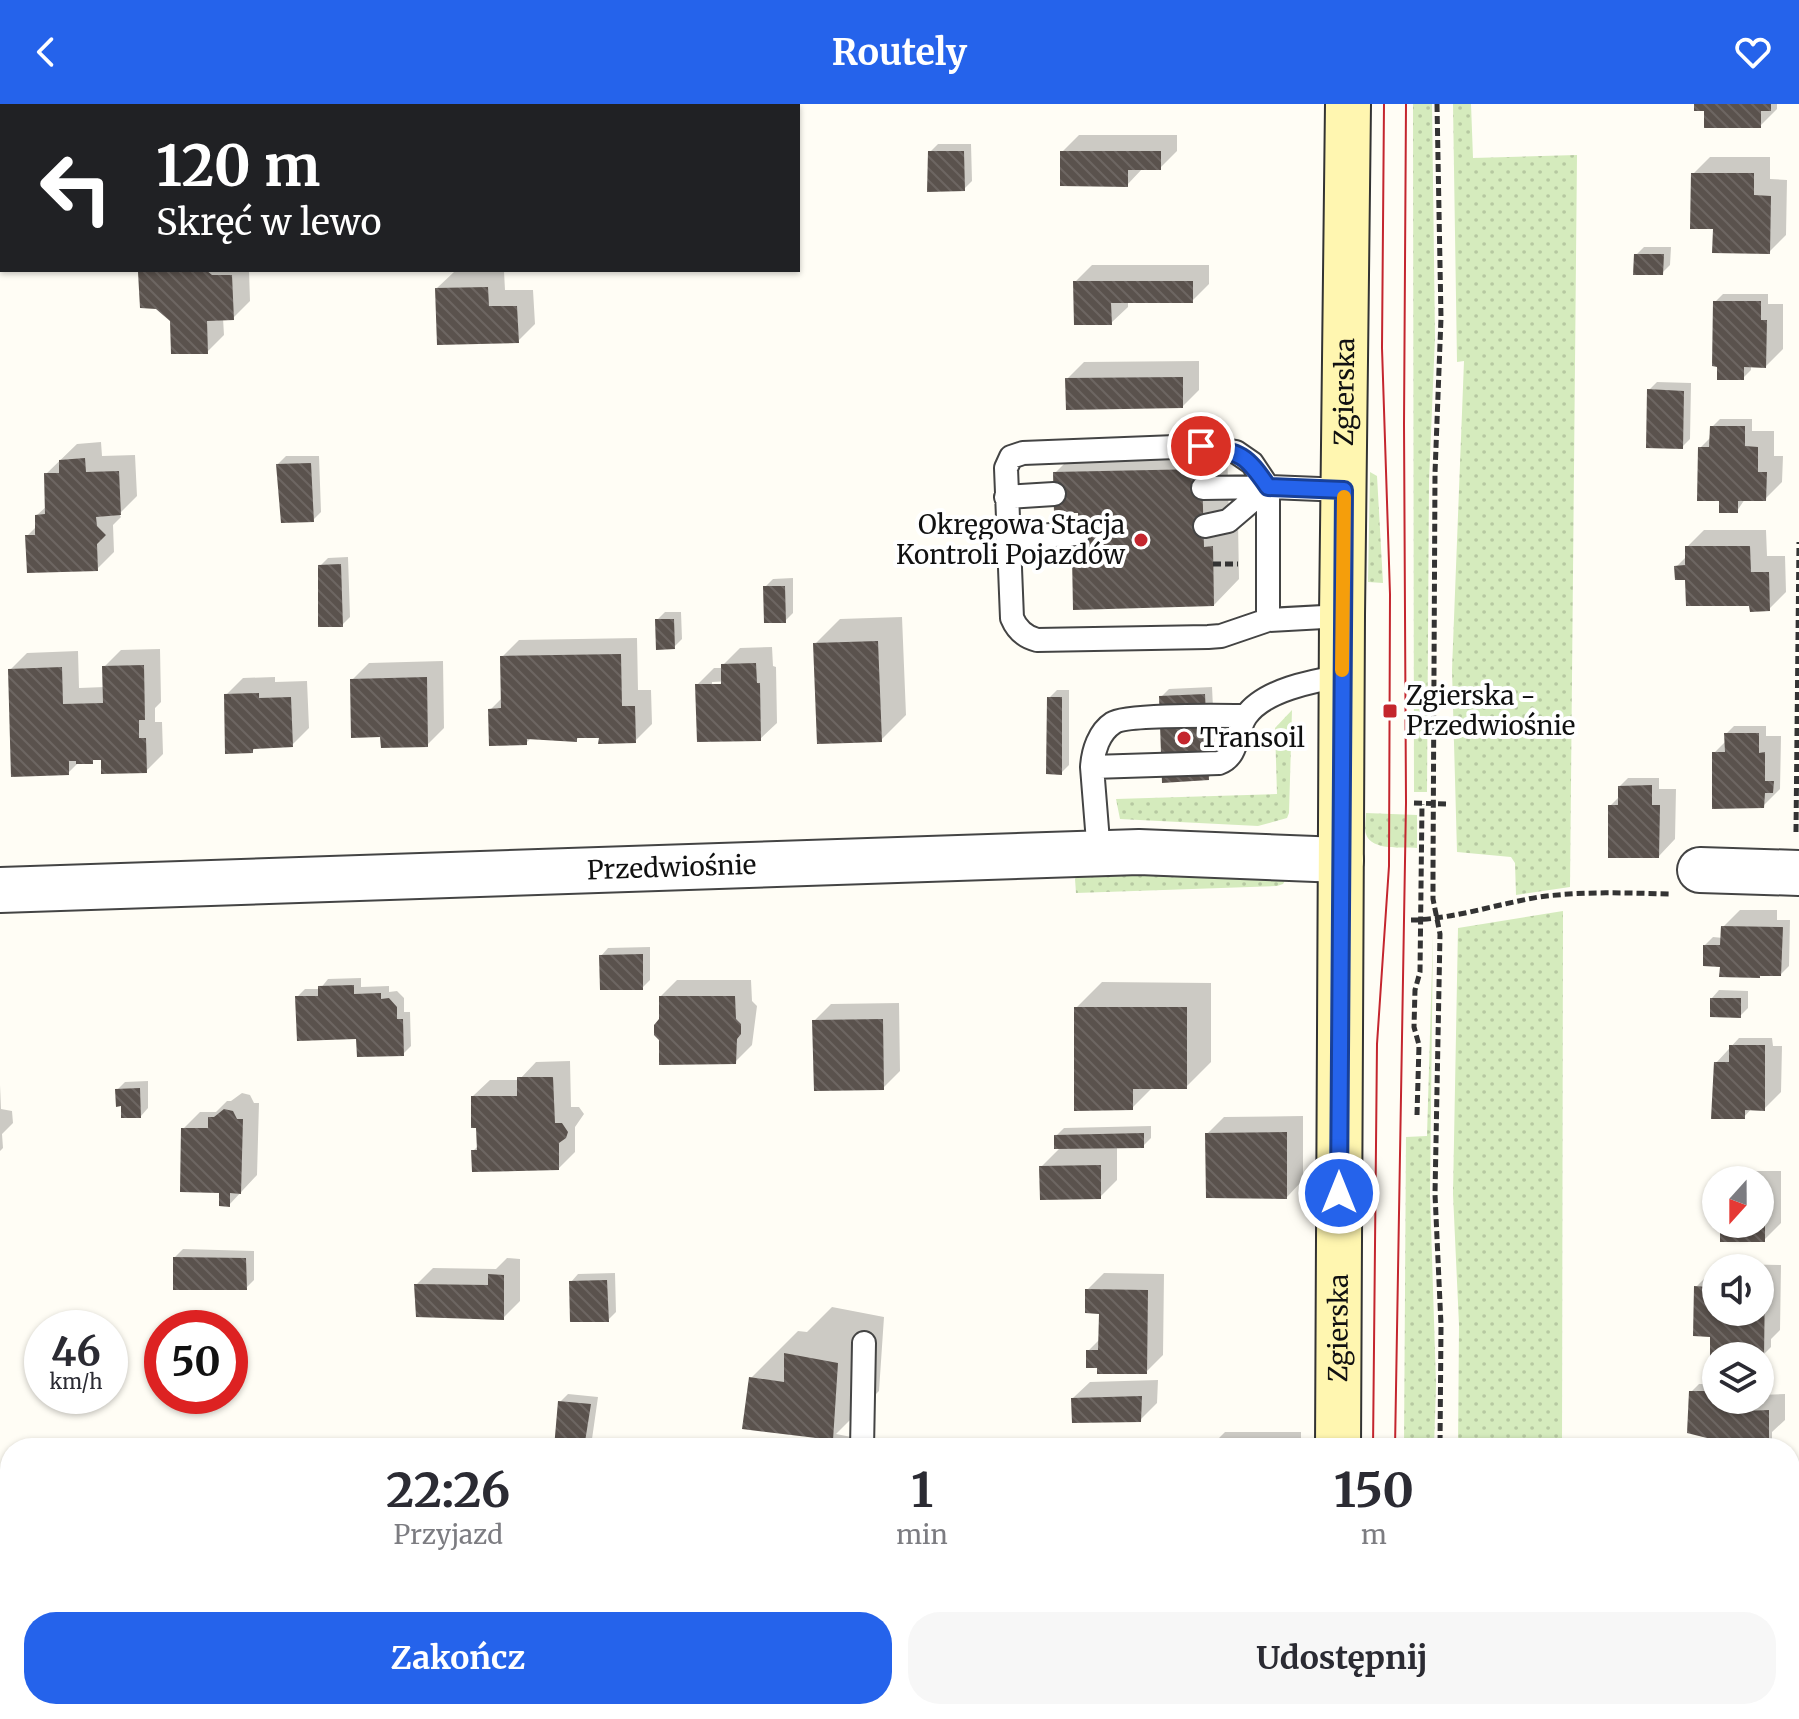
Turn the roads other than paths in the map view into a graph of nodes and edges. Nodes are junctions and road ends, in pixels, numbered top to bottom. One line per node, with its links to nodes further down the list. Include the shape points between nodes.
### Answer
1 (1348, 104): 4 (main road, Zgierska)
2 (1268, 487): 3 (lane); 4 (lane); 6 (lane, via 1252,463 1236,452 1201,446 1068,451 1011,457); 7 (lane, via 1228,521); 11 (lane)
3 (1203, 488)
4 (1344, 490): 10 (main road, Zgierska)
5 (1054, 494): 6 (lane)
6 (1006, 497): 9 (lane)
7 (1205, 526)
8 (1078, 534): 9 (lane)
9 (1007, 537): 11 (lane, via 1012,618 1029,638 1208,637)
10 (1342, 616): 11 (lane); 12 (main road, Zgierska)
11 (1268, 620)
12 (1342, 676): 13 (lane, via 1285,690); 16 (main road, Zgierska)
13 (1246, 716): 14 (lane, via 1227,760); 14 (lane, via 1121,719 1102,732)
14 (1092, 767): 15 (lane)
15 (1099, 854): 16 (street, Przedwiośnie); 19 (street, Przedwiośnie)
16 (1341, 860): 22 (main road, Zgierska)
17 (1700, 870): 18 (street)
18 (1797, 873)
19 (0, 890)
20 (864, 1343): 21 (lane)
21 (862, 1438)
22 (1338, 1438)

